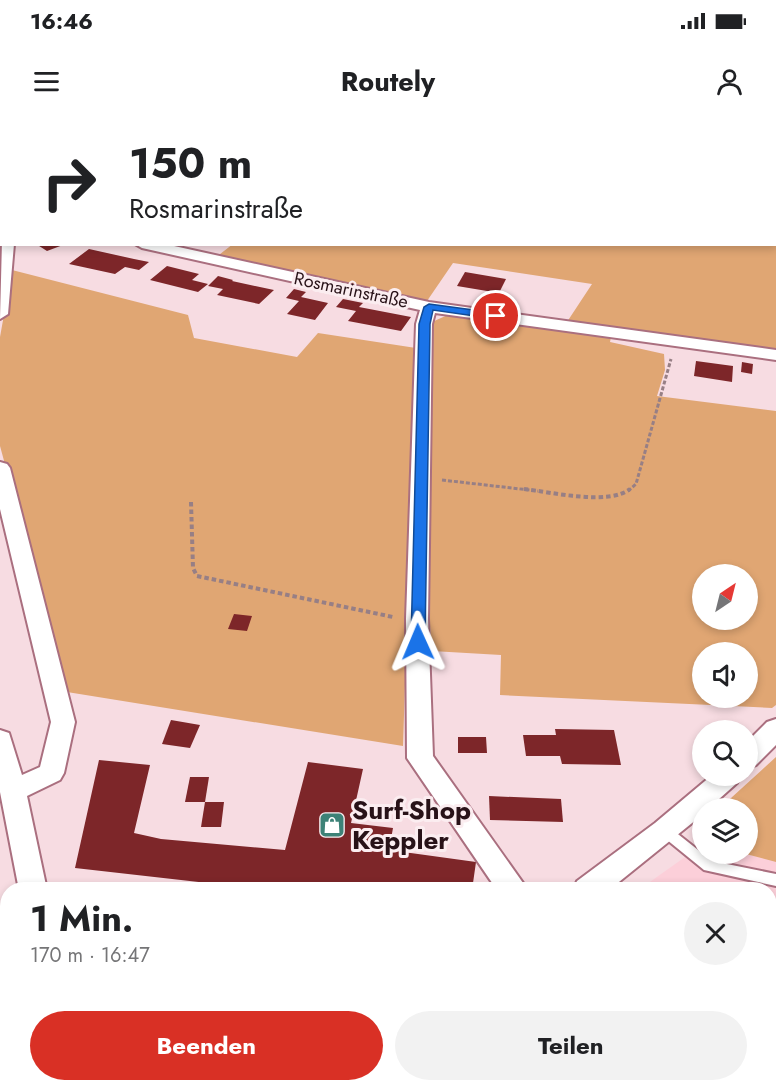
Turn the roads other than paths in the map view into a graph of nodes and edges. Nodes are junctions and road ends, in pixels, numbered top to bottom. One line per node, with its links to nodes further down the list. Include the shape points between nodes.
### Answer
1 (7, 246): 4 (street)
2 (151, 246): 3 (street, Rosmarinstraße)
3 (429, 307): 5 (street, Rosmarinstraße); 15 (street, via 424,324 417,619 420,758)
4 (0, 314)
5 (776, 355)
6 (0, 468): 11 (street, via 63,722 51,773)
7 (776, 729): 9 (street)
8 (0, 740): 11 (street)
9 (758, 747)
10 (717, 786): 12 (street)
11 (13, 791): 14 (street)
12 (665, 831): 13 (lane, via 709,866); 16 (street)
13 (776, 880)
14 (31, 882)
15 (508, 882)
16 (598, 882)

